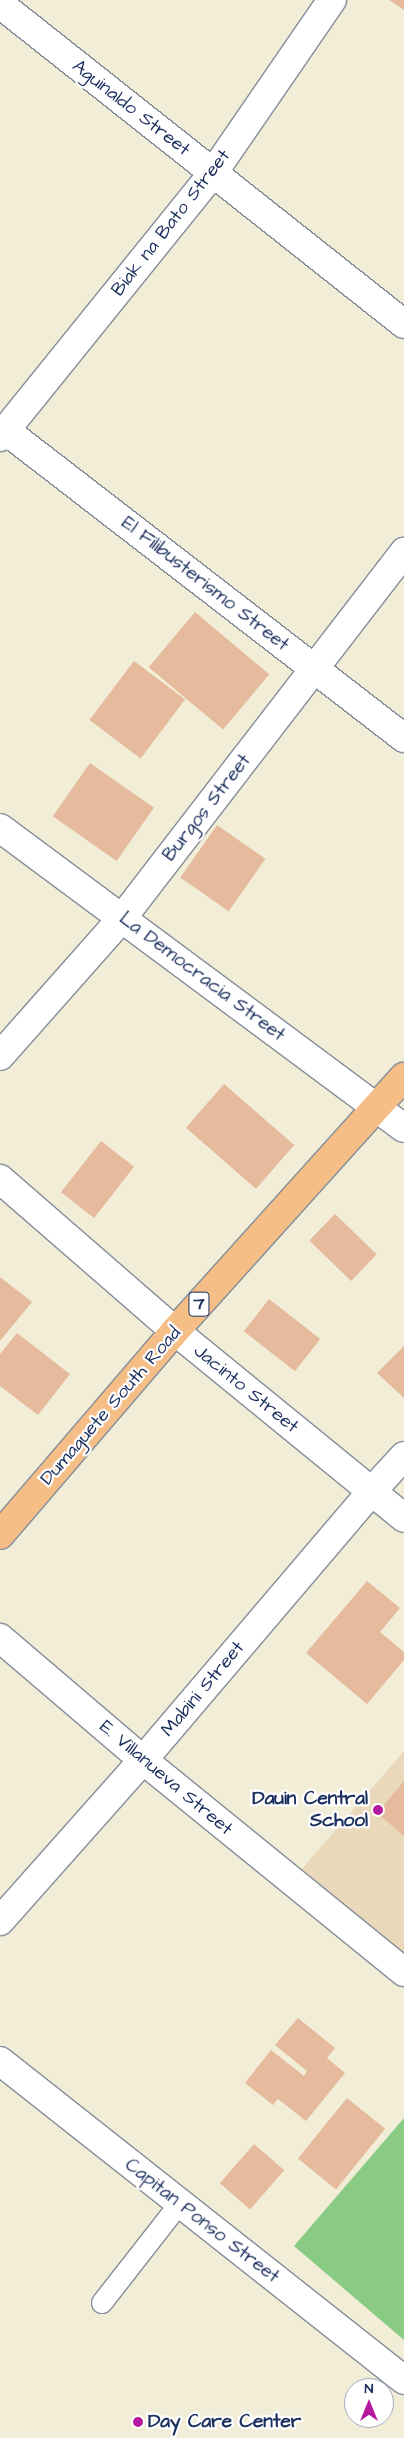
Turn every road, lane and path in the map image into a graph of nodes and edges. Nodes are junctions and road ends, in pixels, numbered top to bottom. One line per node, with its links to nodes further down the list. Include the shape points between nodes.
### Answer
1 (332, 0): 3 (street, Biak na Bato Street)
2 (0, 4): 3 (street, Aguinaldo Street)
3 (213, 173): 4 (street, Aguinaldo Street); 5 (street, Biak na Bato Street)
4 (404, 324)
5 (3, 433): 7 (street, El Filibusterismo Street)
6 (404, 552): 7 (street, Burgos Street)
7 (314, 669): 8 (street, El Filibusterismo Street); 10 (street, Burgos Street)
8 (404, 738)
9 (0, 828): 10 (street, La Democracia Street)
10 (123, 917): 11 (street, Burgos Street); 13 (street, La Democracia Street)
11 (0, 1056)
12 (404, 1077): 13 (highway, Dumaguete South Road / 7)
13 (376, 1109): 14 (street, La Democracia Street); 16 (highway, Dumaguete South Road / 7)
14 (404, 1128)
15 (0, 1179): 16 (street, Jacinto Street)
16 (175, 1331): 18 (street, Jacinto Street); 20 (highway, Dumaguete South Road / 7)
17 (404, 1456): 18 (street, Mabini Street)
18 (371, 1492): 19 (street, Jacinto Street); 22 (street, Mabini Street)
19 (404, 1518)
20 (0, 1535)
21 (0, 1638): 22 (street, E. Villanueva Street)
22 (143, 1760): 23 (street, Mabini Street); 24 (street, E. Villanueva Street)
23 (0, 1921)
24 (404, 1972)
25 (0, 2061): 26 (street, Capitan Ponso Street)
26 (180, 2203): 27 (lane); 28 (street, Capitan Ponso Street)
27 (102, 2303)
28 (404, 2380)

